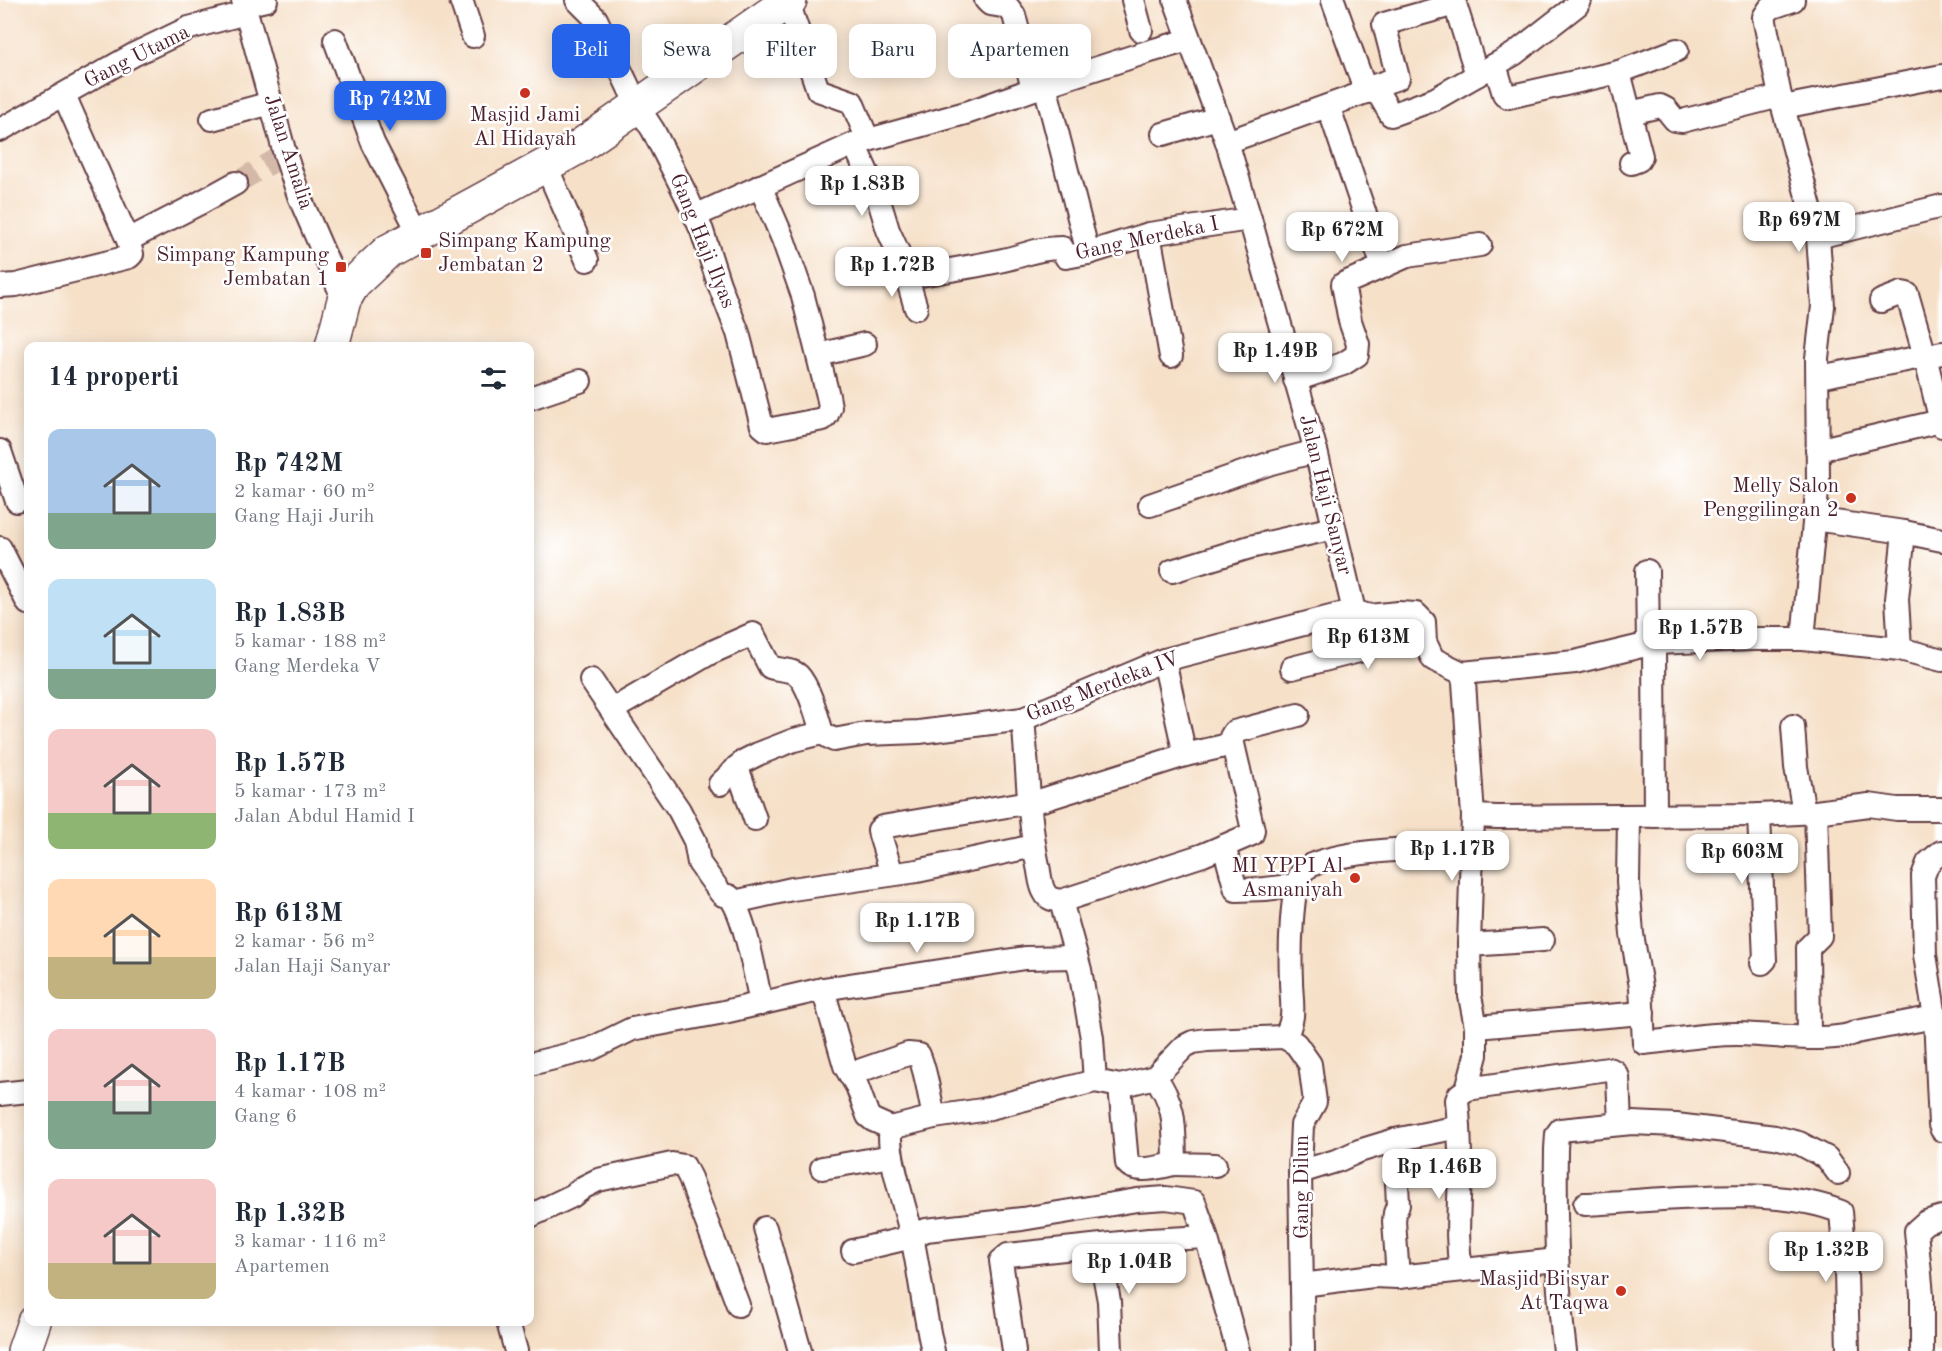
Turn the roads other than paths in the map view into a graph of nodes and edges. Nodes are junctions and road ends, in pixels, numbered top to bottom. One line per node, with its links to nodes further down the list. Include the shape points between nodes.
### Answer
1 (461, 0): 12 (street)
2 (577, 0): 24 (street, Gang Haji Ilyas, via 596,19)
3 (986, 0): 19 (street, via 1008,7 1014,15)
4 (1132, 0): 11 (street)
5 (1175, 0): 14 (street, Jalan Haji Sanyar)
6 (1333, 0): 20 (street)
7 (1580, 0): 16 (street, via 1514,54)
8 (1793, 0): 22 (street, via 1770,8 1764,17)
9 (789, 1): 24 (main road); 31 (street, via 818,90 852,102)
10 (250, 4): 21 (street, Gang Utama, via 135,54); 23 (street, Jalan Amalia)
11 (1141, 30)
12 (473, 36)
13 (334, 40): 41 (street, via 373,143)
14 (1189, 40): 19 (street); 27 (street, Jalan Haji Sanyar)
15 (1677, 50): 17 (street)
16 (1486, 70): 17 (street, via 1508,97); 20 (street, via 1435,99 1394,115 1389,114 1380,96); 20 (street, via 1455,4 1384,24 1398,78)
17 (1618, 72): 26 (street)
18 (1942, 76): 22 (street)
19 (1039, 87): 31 (street, via 969,112); 45 (street)
20 (1365, 90): 25 (street)
21 (64, 95): 29 (street, Gang Utama); 43 (street)
22 (1782, 102): 26 (street, via 1682,121 1675,120 1660,106); 42 (street)
23 (271, 103): 28 (street); 50 (street, Jalan Amalia, via 282,156)
24 (638, 107): 34 (main road); 38 (street, Gang Haji Ilyas)
25 (1326, 107): 32 (street); 47 (street)
26 (1630, 113): 33 (street, via 1641,156)
27 (1218, 118): 30 (street); 32 (street, Jalan Haji Sanyar)
28 (212, 119)
29 (0, 130)
30 (1163, 134)
31 (861, 142): 36 (street); 48 (street, via 868,172)
32 (1227, 142): 39 (street, Jalan Haji Sanyar)
33 (1631, 163)
34 (546, 166): 41 (main road); 46 (street)
35 (236, 183): 43 (street)
36 (760, 186): 38 (street); 56 (street, via 803,296)
37 (1942, 206): 42 (street)
38 (695, 216): 56 (street, Gang Haji Ilyas, via 738,333 762,426 767,430 827,415 830,407)
39 (1250, 219): 40 (street, Gang Merdeka I); 59 (street, Jalan Haji Sanyar)
40 (1149, 234): 45 (street, Gang Merdeka I); 57 (street)
41 (420, 235): 50 (main road, via 375,262)
42 (1818, 237): 58 (street, via 1824,306 1817,358)
43 (128, 240): 49 (street, via 132,251 129,257)
44 (1480, 245): 47 (street, via 1407,256)
45 (1088, 253): 48 (street, Gang Merdeka I, via 1066,257 1062,248 1047,248 1006,260)
46 (587, 260)
47 (1383, 267): 59 (street, via 1343,284 1358,344 1357,355 1343,364)
48 (907, 277): 52 (street)
49 (0, 286)
50 (344, 300): 53 (main road)
51 (1881, 301): 55 (street, via 1907,294)
52 (916, 308)
53 (333, 342)
54 (865, 344): 56 (street)
55 (1934, 354): 58 (street); 62 (street)
56 (818, 355)
57 (1171, 356)
58 (1819, 377): 63 (street)
59 (1295, 380): 65 (street, Jalan Haji Sanyar)
60 (580, 381): 61 (street)
61 (534, 397)
62 (1941, 424): 63 (street)
63 (1817, 450): 68 (street)
64 (0, 451): 66 (street)
65 (1316, 452): 67 (street, via 1271,463); 69 (street, Jalan Haji Sanyar)
66 (15, 502)
67 (1150, 505)
68 (1814, 519): 70 (street); 77 (street)
69 (1334, 528): 73 (street); 76 (street, Jalan Haji Sanyar)
70 (1904, 532): 71 (street); 79 (street, via 1897,599)
71 (1942, 540)
72 (0, 548): 75 (street)
73 (1172, 571)
74 (1647, 571): 78 (street)
75 (24, 595)
76 (1354, 611): 80 (street, Gang Merdeka IV); 82 (street, Jalan Haji Sanyar, via 1363,650); 83 (street, via 1369,616 1416,614 1424,622 1425,642 1433,659)
77 (1803, 639): 78 (street); 79 (street)
78 (1651, 644): 83 (street, via 1575,663); 99 (street)
79 (1900, 649): 81 (street)
80 (1164, 660): 87 (street, Gang Merdeka IV); 91 (street)
81 (1942, 660)
82 (1292, 668)
83 (1462, 674): 98 (street)
84 (591, 680): 85 (street)
85 (612, 710): 89 (street, via 710,653 753,634 770,667 798,675 813,703); 109 (street, via 679,810 695,842 699,863 720,892)
86 (1298, 715): 90 (street, via 1234,732)
87 (1023, 719): 89 (street, Gang Merdeka IV, via 834,740); 94 (street)
88 (1793, 726): 96 (street, via 1796,767)
89 (822, 733): 92 (street, Gang Merdeka IV, via 758,754)
90 (1233, 744): 91 (street); 103 (street, via 1253,832)
91 (1185, 755): 94 (street)
92 (737, 767): 93 (street, Gang Merdeka IV); 101 (street)
93 (720, 784)
94 (1028, 803): 102 (street); 106 (street, via 882,827 880,835)
95 (1942, 809): 96 (street, via 1869,805)
96 (1810, 812): 97 (street); 121 (street, via 1820,936 1808,948)
97 (1759, 815): 99 (street); 114 (street, via 1765,950)
98 (1473, 816): 100 (street); 104 (street)
99 (1655, 816): 100 (street)
100 (1629, 817): 117 (street, via 1628,882)
101 (754, 819)
102 (1034, 846): 106 (street); 108 (street, via 1043,891 1051,899)
103 (1224, 846): 107 (street, via 1236,890); 108 (street)
104 (1474, 847): 107 (street, via 1428,847 1347,856 1314,864 1303,871); 111 (street)
105 (1941, 852): 112 (street, via 1928,863 1923,876)
106 (892, 874): 109 (street)
107 (1298, 885): 120 (street, via 1291,937 1292,1024)
108 (1061, 901): 113 (street)
109 (734, 902): 116 (street, via 746,935)
110 (1543, 940): 111 (street)
111 (1469, 945): 119 (street, via 1470,996)
112 (1933, 946): 118 (street)
113 (1076, 957): 115 (street, via 1025,958); 125 (street, via 1092,1038)
114 (1762, 963)
115 (823, 989): 116 (street); 123 (street)
116 (761, 1004): 122 (street, via 632,1029 591,1049)
117 (1643, 1013): 119 (street); 121 (street, via 1644,1043 1735,1034)
118 (1935, 1017): 121 (street, via 1847,1036); 134 (street)
119 (1476, 1027): 127 (street, via 1476,1055)
120 (1284, 1037): 124 (street, via 1193,1042); 140 (street, Gang Dilun, via 1300,1050 1311,1067 1314,1102 1302,1125)
121 (1809, 1037)
122 (534, 1063)
123 (850, 1074): 130 (street, via 916,1053 926,1070); 133 (street, via 868,1116)
124 (1155, 1077): 126 (street); 137 (street, via 1172,1110)
125 (1095, 1081): 126 (street); 130 (street, via 982,1110)
126 (1120, 1086): 137 (street, via 1127,1163 1136,1169)
127 (1467, 1089): 131 (street, via 1608,1069 1618,1077); 132 (street, via 1457,1100)
128 (24, 1091): 129 (street)
129 (0, 1094)
130 (934, 1117): 133 (street)
131 (1620, 1124): 141 (street, via 1676,1125 1775,1137 1799,1143 1827,1158); 150 (street, via 1562,1129 1557,1134)
132 (1459, 1127): 135 (street); 151 (street, via 1457,1247)
133 (891, 1128): 136 (street)
134 (1942, 1130)
135 (1395, 1140): 140 (street); 152 (street)
136 (892, 1156): 139 (street); 146 (street)
137 (1175, 1164): 138 (street)
138 (1215, 1165)
139 (822, 1168)
140 (1300, 1172): 153 (street, Gang Dilun)
141 (1838, 1173)
142 (1585, 1203): 166 (street, via 1747,1197 1824,1205 1841,1212)
143 (534, 1214): 154 (street, via 598,1180 672,1164 684,1166)
144 (1942, 1217): 167 (street, via 1926,1222 1916,1231)
145 (765, 1228): 159 (street)
146 (912, 1237): 147 (street, via 926,1230 1166,1198 1194,1202); 149 (street); 160 (street)
147 (1206, 1237): 148 (street); 163 (street)
148 (1099, 1247): 161 (street, via 1024,1252 1003,1259); 162 (street, via 1109,1301)
149 (853, 1251)
150 (1557, 1260): 151 (street); 165 (street)
151 (1461, 1270): 152 (street)
152 (1398, 1278): 153 (street, via 1373,1276)
153 (1302, 1285): 164 (street, Gang Dilun)
154 (738, 1305)
155 (33, 1326): 157 (main road)
156 (509, 1326): 158 (street)
157 (24, 1351)
158 (516, 1351)
159 (800, 1351)
160 (933, 1351)
161 (1014, 1351)
162 (1112, 1351)
163 (1238, 1351)
164 (1302, 1351)
165 (1565, 1351)
166 (1848, 1351)
167 (1922, 1351)

